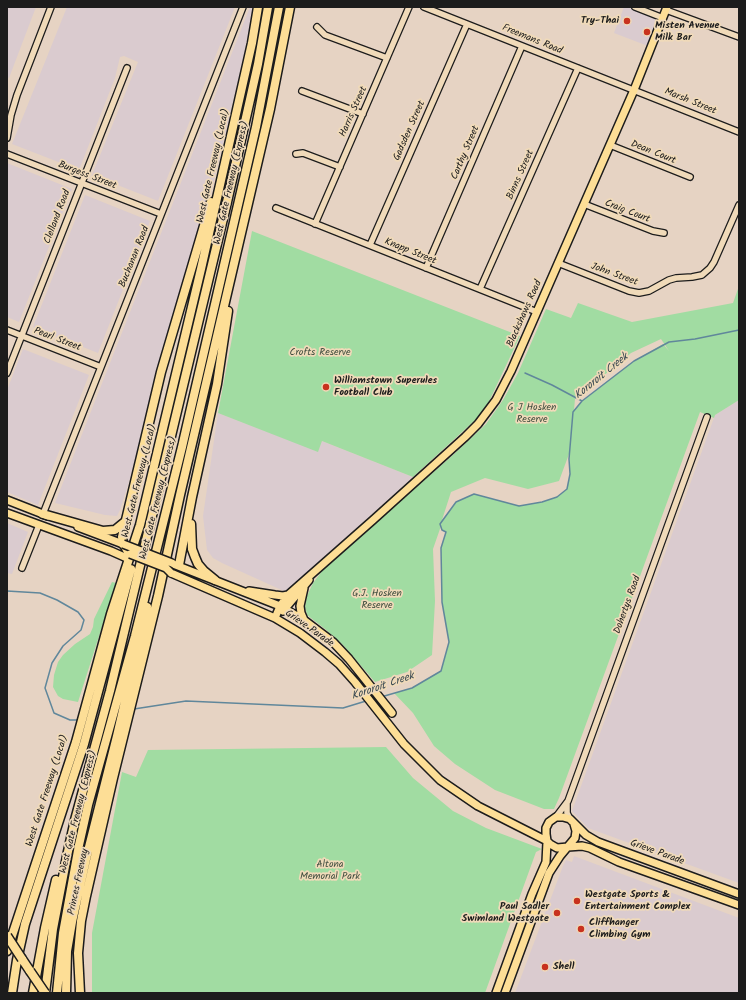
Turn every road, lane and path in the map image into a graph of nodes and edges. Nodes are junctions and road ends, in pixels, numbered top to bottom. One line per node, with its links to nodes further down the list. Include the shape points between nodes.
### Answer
1 (51, 7): 23 (street)
2 (242, 7): 37 (street, Buchanan Road)
3 (258, 7): 20 (highway, West Gate Freeway (Local))
4 (268, 7): 78 (highway, West Gate Freeway (Express), via 227,202 110,691)
5 (279, 7): 71 (highway, West Gate Freeway (Express), via 252,142 158,547)
6 (290, 7): 43 (highway)
7 (409, 7): 17 (street, Harris Street)
8 (424, 7): 11 (street, Freemans Road)
9 (635, 7): 12 (street)
10 (667, 8): 12 (main road, Blackshaws Road); 15 (street)
11 (441, 11): 13 (street, Freemans Road)
12 (663, 18): 21 (main road, Blackshaws Road)
13 (467, 24): 16 (street, Freemans Road); 40 (street, Gadsden Street)
14 (317, 27): 17 (street, via 324,35)
15 (739, 37)
16 (522, 46): 19 (street, Freemans Road); 42 (street, Carthy Street)
17 (387, 58): 24 (street, Harris Street)
18 (127, 68): 33 (street, Clelland Road)
19 (578, 68): 21 (street, Freemans Road); 44 (street, Binns Street)
20 (245, 73): 55 (highway, via 161,372); 57 (highway, West Gate Freeway (Local))
21 (634, 90): 26 (street, Marsh Street); 28 (main road, Blackshaws Road)
22 (302, 91): 24 (street)
23 (17, 95): 25 (street); 27 (street)
24 (362, 114): 31 (street, Harris Street)
25 (7, 115)
26 (739, 132)
27 (7, 138)
28 (610, 145): 32 (street, Dean Court); 34 (main road, Blackshaws Road)
29 (7, 154): 33 (street, Burgess Street)
30 (296, 154): 31 (street, via 303,153)
31 (340, 167): 38 (street, Harris Street)
32 (690, 177)
33 (81, 183): 37 (street, Burgess Street); 47 (street, Clelland Road)
34 (584, 204): 39 (street, Craig Court); 41 (main road, Blackshaws Road)
35 (739, 205): 41 (street, John Street, via 714,262 702,275 676,278 639,293)
36 (276, 208): 38 (street, Knapp Street)
37 (161, 214): 48 (street, Buchanan Road)
38 (315, 224): 40 (street, Knapp Street)
39 (664, 233)
40 (370, 245): 42 (street, Knapp Street)
41 (558, 263): 45 (main road, Blackshaws Road)
42 (426, 268): 44 (street, Knapp Street)
43 (231, 280): 51 (highway, via 217,384); 71 (highway, via 158,596)
44 (480, 289): 45 (street, Knapp Street)
45 (537, 312): 62 (main road, Blackshaws Road, via 505,384 490,410 478,424)
46 (7, 330): 47 (street, Pearl Street)
47 (22, 336): 48 (street, Pearl Street); 49 (street, Clelland Road)
48 (101, 367): 54 (street, Buchanan Road)
49 (7, 372)
50 (707, 416): 76 (street, Dohertys Road)
51 (192, 497): 60 (highway); 64 (highway, via 194,557 204,571)
52 (7, 500): 54 (main road, Grieve Parade)
53 (7, 513): 56 (main road, Grieve Parade)
54 (43, 514): 55 (highway, via 103,531 112,531); 56 (main road); 58 (main road, Grieve Parade)
55 (127, 520): 58 (highway)
56 (39, 525): 59 (main road, Grieve Parade); 61 (street)
57 (140, 525): 74 (highway, via 98,694); 74 (highway, West Gate Freeway (Local), via 88,695)
58 (123, 544): 59 (main road); 60 (main road, Grieve Parade, bridge)
59 (129, 556): 63 (main road, Grieve Parade, via 164,572)
60 (175, 564): 63 (main road, via 175,571); 64 (main road, Grieve Parade)
61 (22, 568)
62 (317, 570): 65 (main road, Blackshaws Road); 67 (main road, Blackshaws Road)
63 (172, 573): 69 (main road, Grieve Parade)
64 (215, 580): 66 (main road, Grieve Parade)
65 (304, 586): 68 (main road, Blackshaws Road); 70 (main road, via 300,606)
66 (243, 590): 67 (main road); 68 (main road, Grieve Parade)
67 (288, 595): 68 (main road, Blackshaws Road)
68 (283, 607): 69 (main road); 70 (main road, Grieve Parade)
69 (275, 618): 80 (main road, Grieve Parade, via 300,633 339,664 408,748 440,780 478,806)
70 (304, 620): 72 (main road, Grieve Parade, via 333,642)
71 (128, 689): 73 (highway); 90 (highway, West Gate Freeway (Express), via 109,732 88,806 63,933)
72 (392, 713)
73 (121, 736): 75 (highway); 84 (highway, via 87,855)
74 (80, 743): 86 (highway, West Gate Freeway (Local)); 87 (highway, via 24,929)
75 (113, 778): 84 (highway); 92 (highway, Princes Freeway, via 81,921 78,953)
76 (568, 800): 77 (street, Dohertys Road); 79 (street, Dohertys Road, via 567,813)
77 (555, 818): 79 (main road, via 566,818); 80 (main road, via 546,828)
78 (75, 820): 88 (highway, via 50,903); 89 (highway, West Gate Freeway (Express), via 60,888)
79 (572, 822): 81 (main road, via 576,827 576,836); 82 (main road, Grieve Parade, via 598,842)
80 (547, 841): 81 (main road, via 557,848); 93 (main road, via 546,865 532,894)
81 (568, 847): 83 (main road, Grieve Parade, via 590,848 619,862); 94 (main road, via 550,873)
82 (739, 894)
83 (739, 905)
84 (72, 922): 91 (highway, via 67,951)
85 (7, 936): 89 (highway, bridge)
86 (7, 951)
87 (12, 993)
88 (33, 993)
89 (45, 993)
90 (57, 993)
91 (66, 993)
92 (80, 993)
93 (496, 993)
94 (505, 993)

